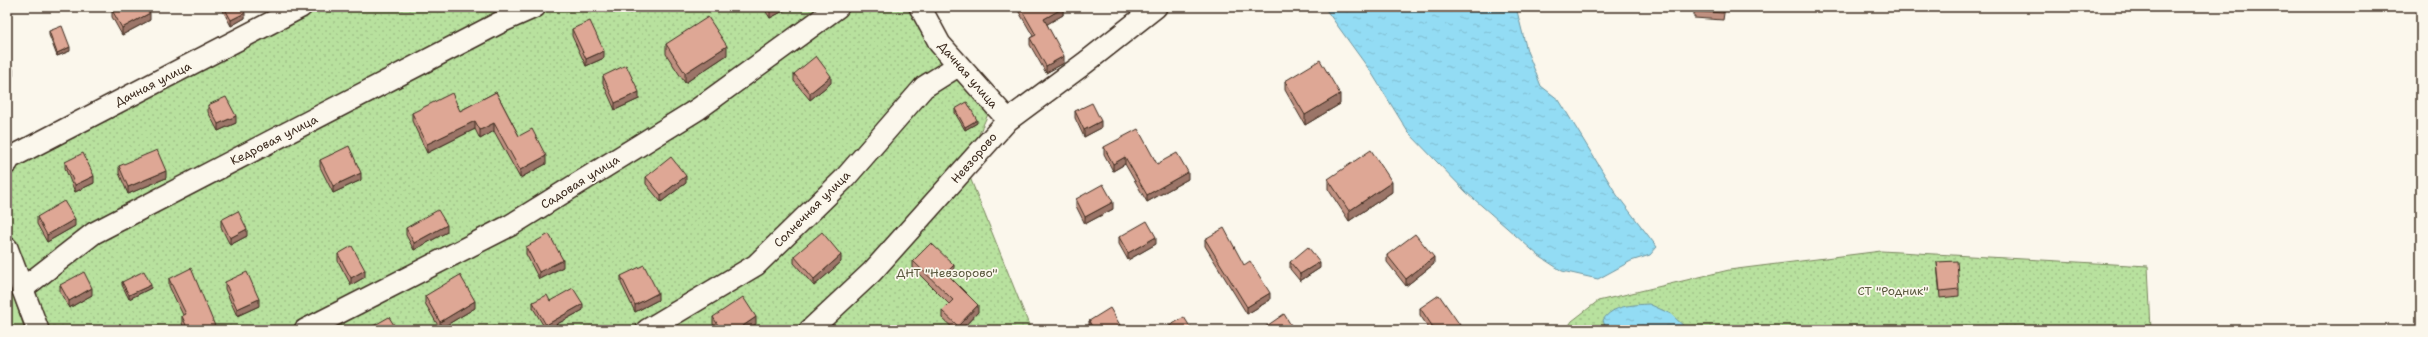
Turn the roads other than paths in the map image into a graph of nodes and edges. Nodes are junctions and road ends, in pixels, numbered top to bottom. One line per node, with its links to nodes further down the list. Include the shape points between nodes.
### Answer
1 (301, 7): 8 (street, Дачная улица, via 10,158)
2 (535, 7): 10 (street, Кедровая улица, via 501,22 94,233)
3 (838, 7): 12 (street, Садовая улица, via 698,109 511,225)
4 (920, 7): 6 (street, Дачная улица, via 940,44)
5 (1156, 7): 7 (street, Невзорово, via 1085,64)
6 (958, 65): 7 (street, Дачная улица); 13 (street, Солнечная улица, via 924,87 845,178 756,265)
7 (1008, 120): 14 (street, Невзорово, via 872,272)
8 (7, 163)
9 (7, 248): 10 (street)
10 (22, 289): 11 (street)
11 (38, 330)
12 (305, 330)
13 (647, 330)
14 (810, 330)

